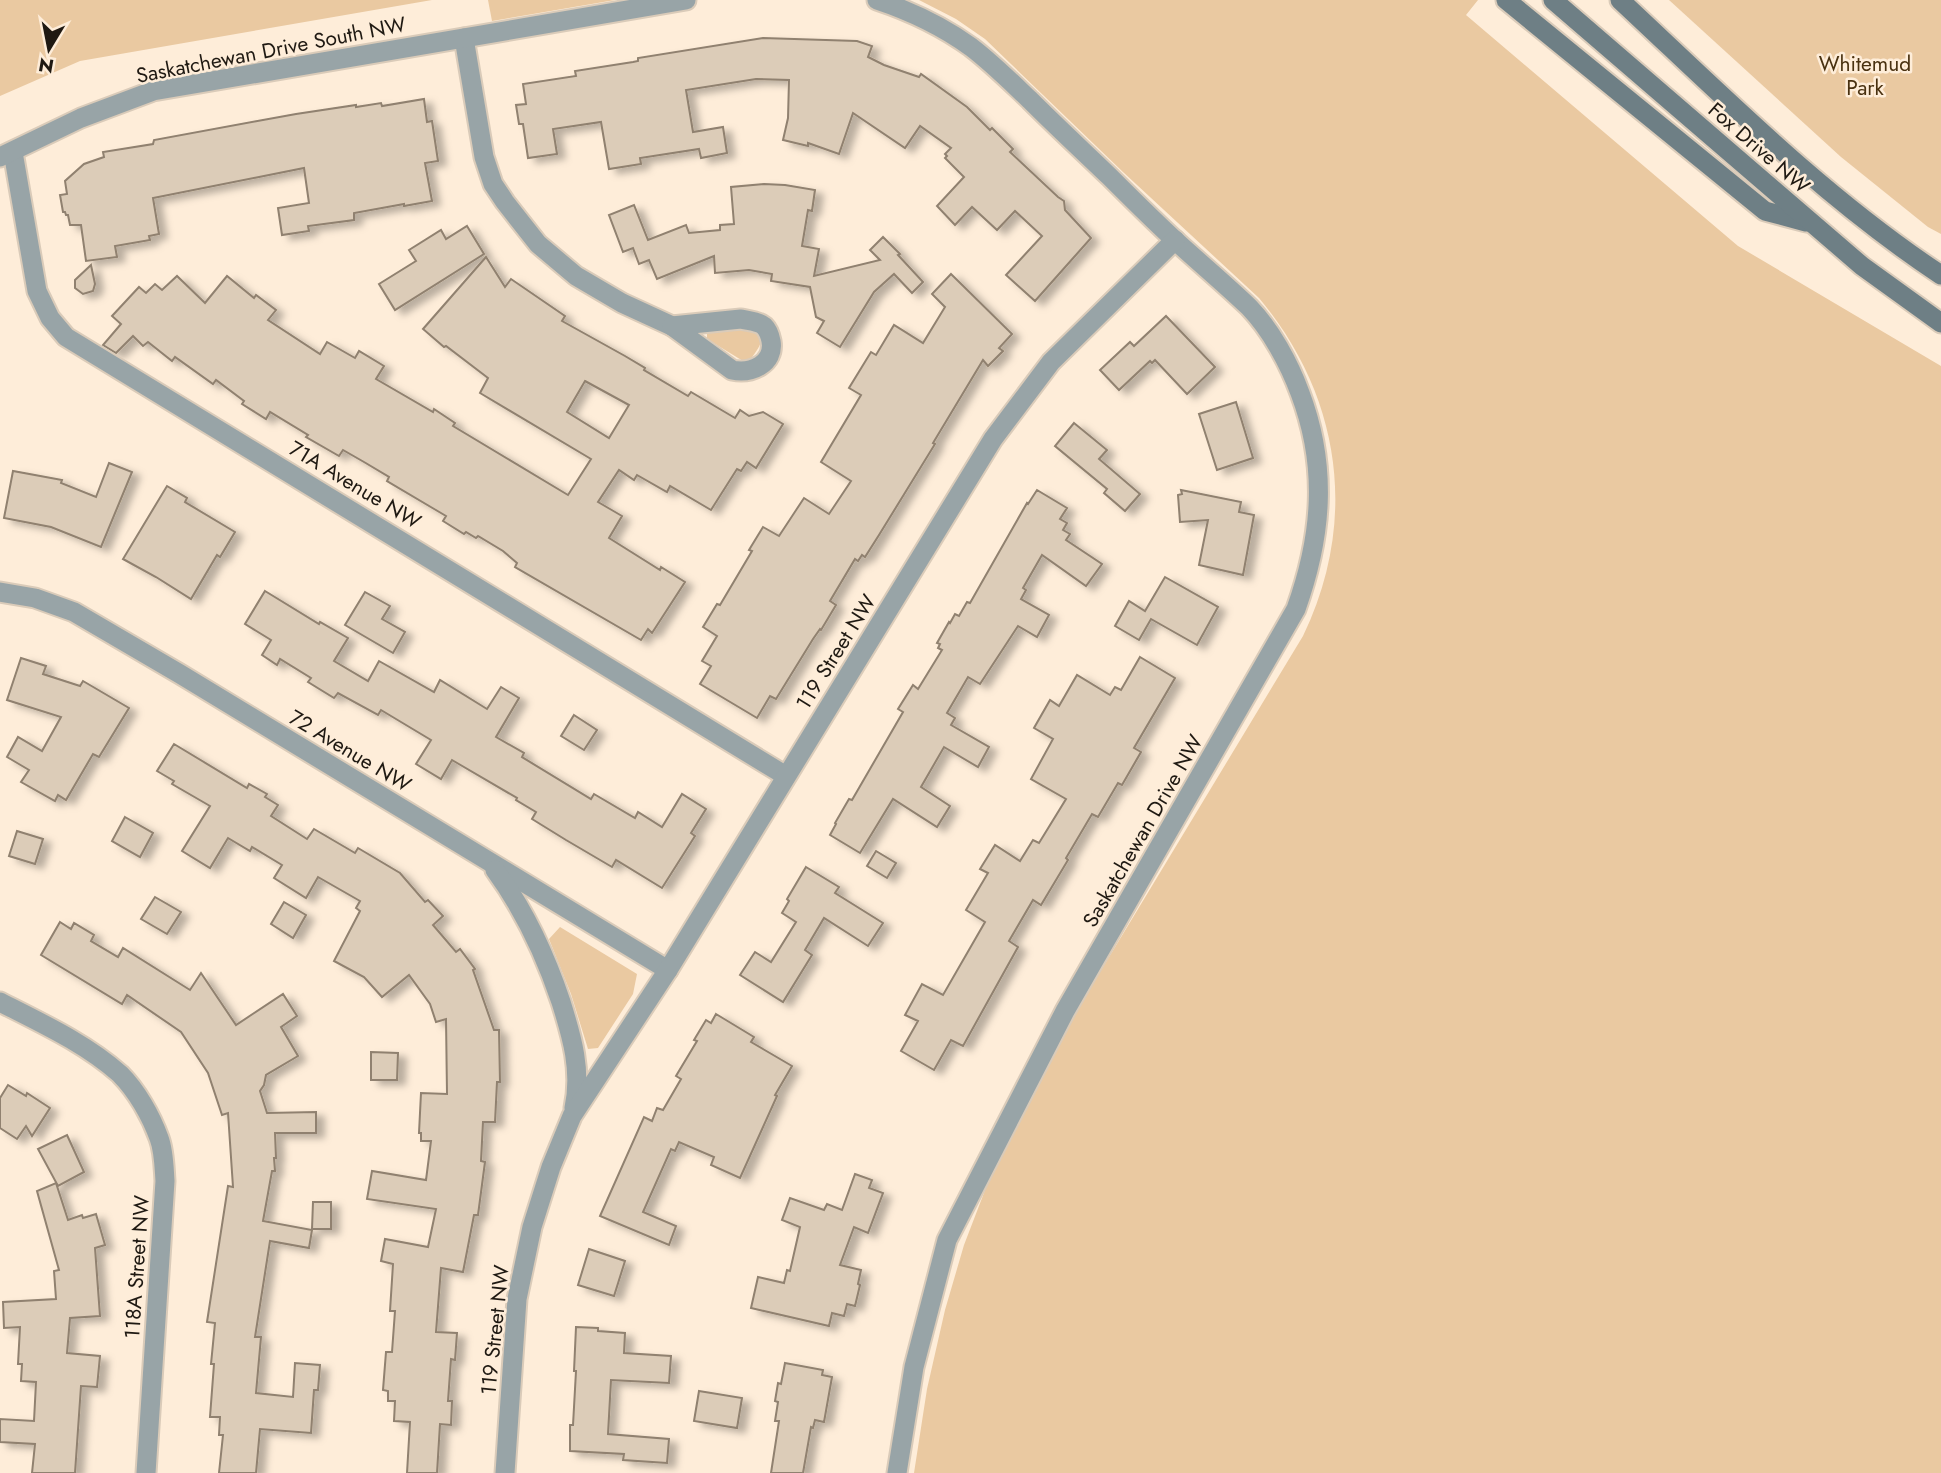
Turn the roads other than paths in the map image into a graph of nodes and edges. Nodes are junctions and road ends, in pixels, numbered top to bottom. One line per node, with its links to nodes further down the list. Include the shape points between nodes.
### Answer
1 (686, 0): 6 (street, Saskatchewan Drive South NW)
2 (877, 0): 9 (street, via 945,30 993,65)
3 (1506, 0): 8 (main road, via 1765,211)
4 (1553, 0): 8 (main road, Fox Drive NW)
5 (1620, 0): 10 (main road, Fox Drive NW, via 1832,194)
6 (464, 38): 7 (street, Saskatchewan Drive South NW, via 153,91 81,118); 12 (street, via 484,157 505,202 538,244 576,276)
7 (7, 155): 14 (street, 71A Avenue NW, via 37,291 66,337)
8 (1811, 223): 11 (main road, Fox Drive NW)
9 (1175, 240): 14 (street, 119 Street NW, via 1051,362 993,439); 21 (street, Saskatchewan Drive NW, via 1250,308 1290,370 1316,454 1319,486 1314,549 1296,609 1066,1011 947,1240 914,1367)
10 (1941, 275)
11 (1941, 323)
12 (672, 326): 12 (street, via 732,370 742,372 762,365 772,347 765,326 756,322)
13 (0, 592): 15 (street, 72 Avenue NW, via 74,612)
14 (786, 776): 16 (street, 119 Street NW)
15 (491, 864): 16 (street, 72 Avenue NW); 18 (street, 119 Street NW, via 530,923 565,1014 578,1077)
16 (668, 970): 18 (street, 119 Street NW)
17 (0, 1002): 19 (street, 118A Street NW, via 56,1031 121,1075 145,1106 160,1140 165,1181)
18 (572, 1116): 20 (street, 119 Street NW, via 532,1227 517,1298)
19 (146, 1473)
20 (505, 1473)
21 (897, 1473)

